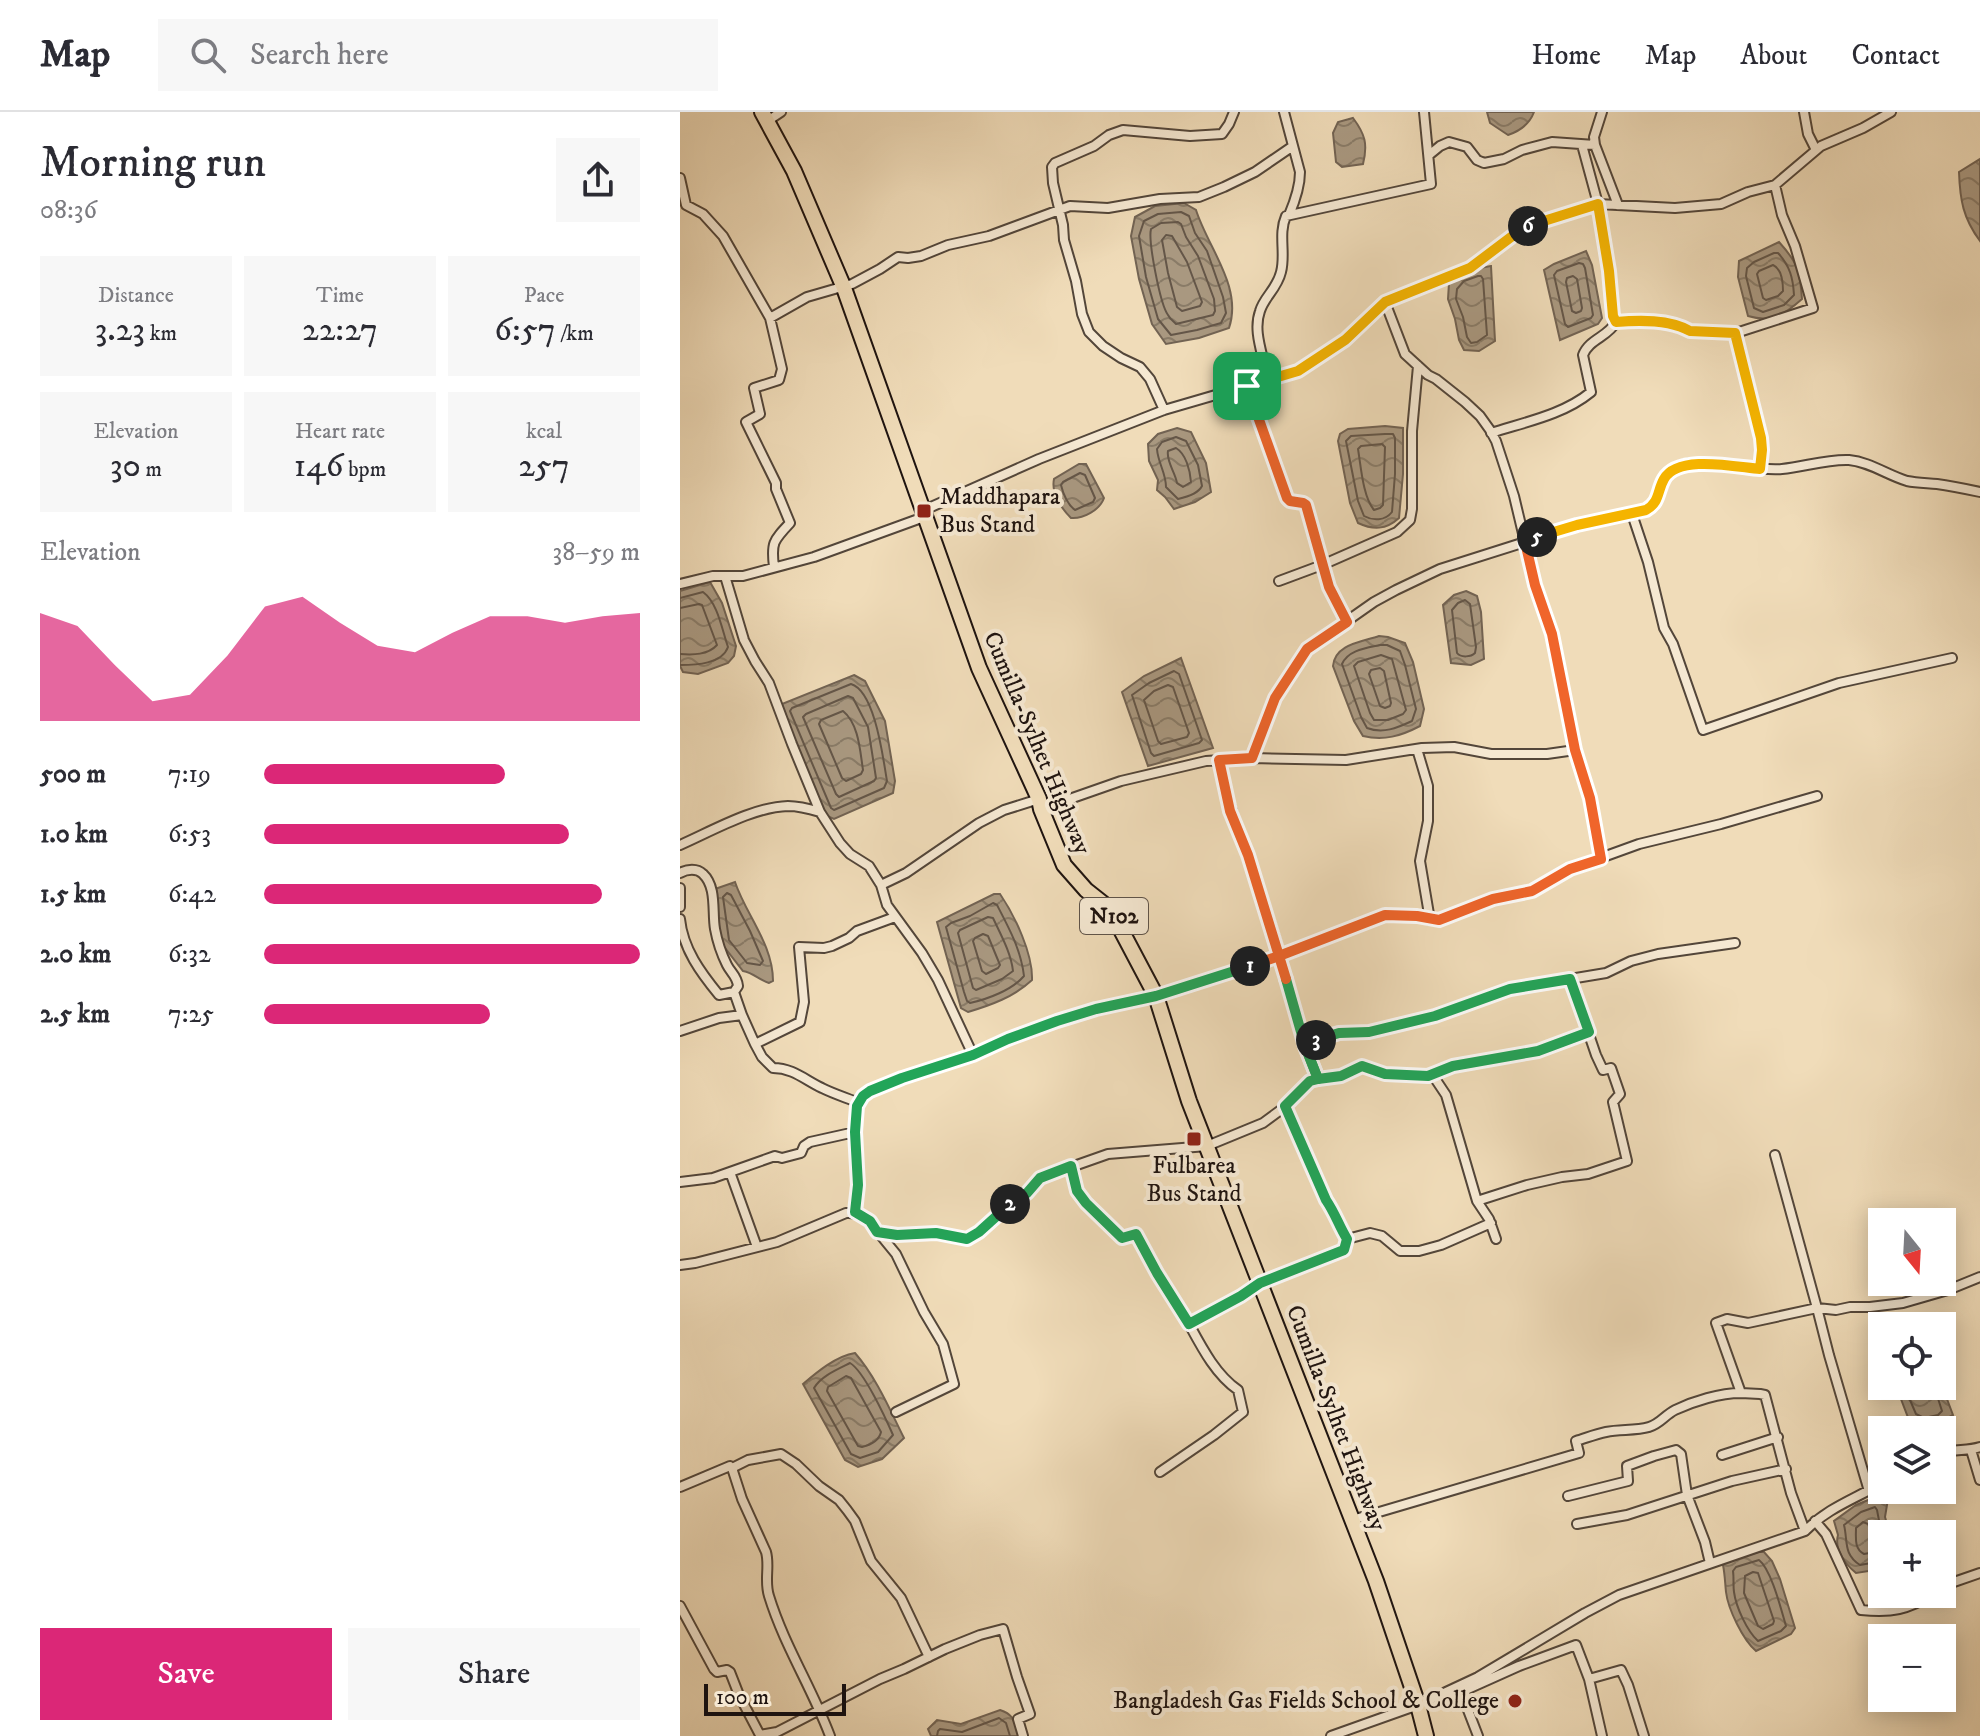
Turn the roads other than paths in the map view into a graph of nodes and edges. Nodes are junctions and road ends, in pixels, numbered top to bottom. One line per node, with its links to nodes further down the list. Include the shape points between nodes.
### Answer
1 (781, 112): 8 (street)
2 (1234, 112): 19 (street, via 1222,134 1123,130 1055,163 1051,171)
3 (1284, 112): 11 (street)
4 (1424, 112): 13 (street)
5 (1602, 112): 10 (street)
6 (1804, 112): 12 (street)
7 (1891, 112): 12 (street)
8 (764, 117): 21 (highway, Cumilla-Sylhet Highway / N102, via 794,171)
9 (1582, 145): 10 (street); 13 (street, via 1552,142 1484,163 1467,147 1449,142); 16 (street)
10 (1595, 145): 17 (street)
11 (1293, 146): 19 (street, via 1255,172 1199,197); 20 (street, via 1300,181)
12 (1816, 150): 15 (street)
13 (1429, 155): 20 (street, via 1431,184)
14 (680, 178): 18 (street)
15 (1775, 185): 17 (street, via 1721,204); 25 (street, via 1813,308)
16 (1598, 204): 17 (street); 22 (street, via 1523,228 1470,268); 24 (street)
17 (1618, 205)
18 (683, 206): 23 (street, via 703,214 723,236)
19 (1060, 210): 21 (street, via 921,256 898,257); 29 (street, via 1089,332 1140,367)
20 (1289, 215): 27 (street, via 1283,225 1281,273 1259,315 1257,332)
21 (844, 288): 23 (street, via 807,297); 33 (highway, Cumilla-Sylhet Highway / N102)
22 (1385, 302): 26 (street, via 1405,354); 27 (street, via 1345,340 1298,371)
23 (770, 318): 37 (street, via 782,369 779,380 754,388 760,414 746,422 790,523 772,548)
24 (1616, 322): 25 (street); 30 (street, via 1585,349 1591,392 1564,409)
25 (1735, 333): 31 (street, via 1761,438)
26 (1418, 366): 30 (street, via 1480,416); 36 (street, via 1410,520 1397,532)
27 (1267, 380): 28 (street)
28 (1247, 386): 29 (street); 36 (street, via 1287,498 1306,505)
29 (1164, 410): 33 (street, via 1039,459)
30 (1491, 433): 35 (street)
31 (1760, 469): 32 (street, via 1848,460 1910,482); 34 (street, via 1709,464 1675,468 1663,480 1653,506)
32 (1980, 492)
33 (923, 514): 37 (street); 48 (highway, Cumilla-Sylhet Highway / N102, via 979,668)
34 (1632, 514): 35 (street); 42 (street, via 1664,628 1703,730 1839,683)
35 (1525, 542): 41 (street, via 1440,569 1374,602); 44 (street, via 1552,634)
36 (1322, 565): 39 (street); 41 (street)
37 (774, 567): 38 (street)
38 (725, 576): 40 (street); 49 (street, via 744,640 769,683)
39 (1279, 581)
40 (680, 584)
41 (1347, 622): 45 (street, via 1307,649 1275,698)
42 (1952, 658)
43 (1417, 749): 44 (street, via 1454,747 1522,755); 45 (street, via 1346,760); 58 (street, via 1428,786 1420,861)
44 (1575, 750): 51 (street)
45 (1252, 758): 46 (street)
46 (1219, 760): 48 (street); 60 (street, via 1230,811)
47 (1817, 796): 51 (street)
48 (1040, 804): 53 (street, via 1004,810); 63 (highway, Cumilla-Sylhet Highway / N102, via 1064,865 1110,909)
49 (820, 812): 50 (street, via 772,808); 53 (street, via 840,843 869,866)
50 (680, 845)
51 (1601, 859): 58 (street, via 1532,891)
52 (680, 873): 62 (street, via 694,870 705,876 715,930 727,967 738,980)
53 (881, 885): 56 (street)
54 (680, 888): 55 (street)
55 (680, 907)
56 (895, 917): 67 (street, via 832,946 799,947 804,1002 800,1022); 69 (street, via 938,980)
57 (680, 919): 62 (street, via 700,971 719,995)
58 (1430, 920): 60 (street, via 1385,915)
59 (1735, 943): 61 (street, via 1658,954 1606,973)
60 (1279, 956): 63 (street); 68 (street)
61 (1570, 979): 66 (street); 68 (street, via 1510,989 1424,1019 1339,1033)
62 (734, 992): 64 (street)
63 (1156, 996): 69 (street, via 1057,1021); 75 (highway, Cumilla-Sylhet Highway / N102)
64 (742, 1015): 65 (street); 67 (street)
65 (680, 1031)
66 (1589, 1032): 70 (street, via 1538,1051); 80 (street, via 1600,1064 1603,1070 1611,1068 1620,1094 1613,1102 1627,1161)
67 (755, 1044): 72 (street, via 773,1068 799,1074)
68 (1305, 1046): 71 (street)
69 (973, 1055): 72 (street, via 885,1084)
70 (1432, 1074): 71 (street, via 1385,1074 1362,1066); 80 (street, via 1446,1095)
71 (1318, 1079): 73 (street)
72 (859, 1103): 74 (street)
73 (1285, 1106): 75 (street, via 1263,1123); 84 (street)
74 (855, 1132): 78 (street, via 810,1142 801,1153); 81 (street)
75 (1207, 1146): 77 (street, via 1108,1154); 89 (highway, Cumilla-Sylhet Highway / N102)
76 (1775, 1155): 90 (street)
77 (1071, 1166): 83 (street, via 1040,1178 967,1239); 91 (street, via 1086,1203 1122,1238 1136,1234)
78 (730, 1172): 79 (street); 86 (street)
79 (680, 1182)
80 (1477, 1201): 82 (street)
81 (855, 1212): 83 (street); 86 (street)
82 (1491, 1223): 84 (street, via 1419,1251 1400,1251 1370,1233); 85 (street)
83 (877, 1232): 93 (street, via 896,1254 943,1344 954,1384)
84 (1347, 1239): 89 (street, via 1344,1250)
85 (1496, 1239)
86 (757, 1247): 87 (street)
87 (680, 1265)
88 (1980, 1277): 90 (street, via 1903,1303)
89 (1260, 1283): 91 (street); 106 (highway, Cumilla-Sylhet Highway / N102)
90 (1817, 1308): 92 (street, via 1748,1323 1716,1323); 102 (street)
91 (1189, 1324): 99 (street, via 1238,1390 1243,1412)
92 (1741, 1393): 94 (street, via 1765,1395); 106 (street, via 1689,1405 1652,1426 1576,1441 1579,1453)
93 (896, 1412)
94 (1778, 1437): 96 (street); 98 (street)
95 (1975, 1449): 100 (street)
96 (1722, 1455)
97 (732, 1468): 101 (street, via 720,1468); 115 (street, via 781,1454 839,1500 855,1521 871,1561 901,1598); 118 (street, via 768,1558 772,1606)
98 (1786, 1469): 104 (street); 109 (street)
99 (1160, 1472)
100 (1980, 1480)
101 (680, 1487)
102 (1868, 1487)
103 (1868, 1491): 107 (street)
104 (1687, 1495): 105 (street, via 1676,1450 1627,1466 1628,1481); 108 (street, via 1627,1515); 110 (street)
105 (1568, 1496)
106 (1352, 1520): 117 (highway, Cumilla-Sylhet Highway / N102)
107 (1815, 1521): 109 (street); 114 (street, via 1861,1610 1886,1613)
108 (1577, 1524)
109 (1805, 1531): 110 (street)
110 (1710, 1563): 117 (street, via 1619,1595 1478,1677)
111 (1980, 1573): 112 (street)
112 (1956, 1581)
113 (680, 1606): 118 (street, via 714,1669 730,1672 760,1735)
114 (1902, 1608)
115 (929, 1657): 118 (street); 120 (street, via 1003,1629 1030,1714 1018,1719)
116 (1589, 1679): 123 (street, via 1576,1645 1461,1692); 124 (street); 125 (street, via 1621,1670)
117 (1418, 1705): 121 (street); 122 (highway, Cumilla-Sylhet Highway / N102)
118 (820, 1711): 119 (street)
119 (830, 1736)
120 (1023, 1736)
121 (1331, 1736)
122 (1426, 1736)
123 (1478, 1736)
124 (1602, 1736)
125 (1644, 1736)

